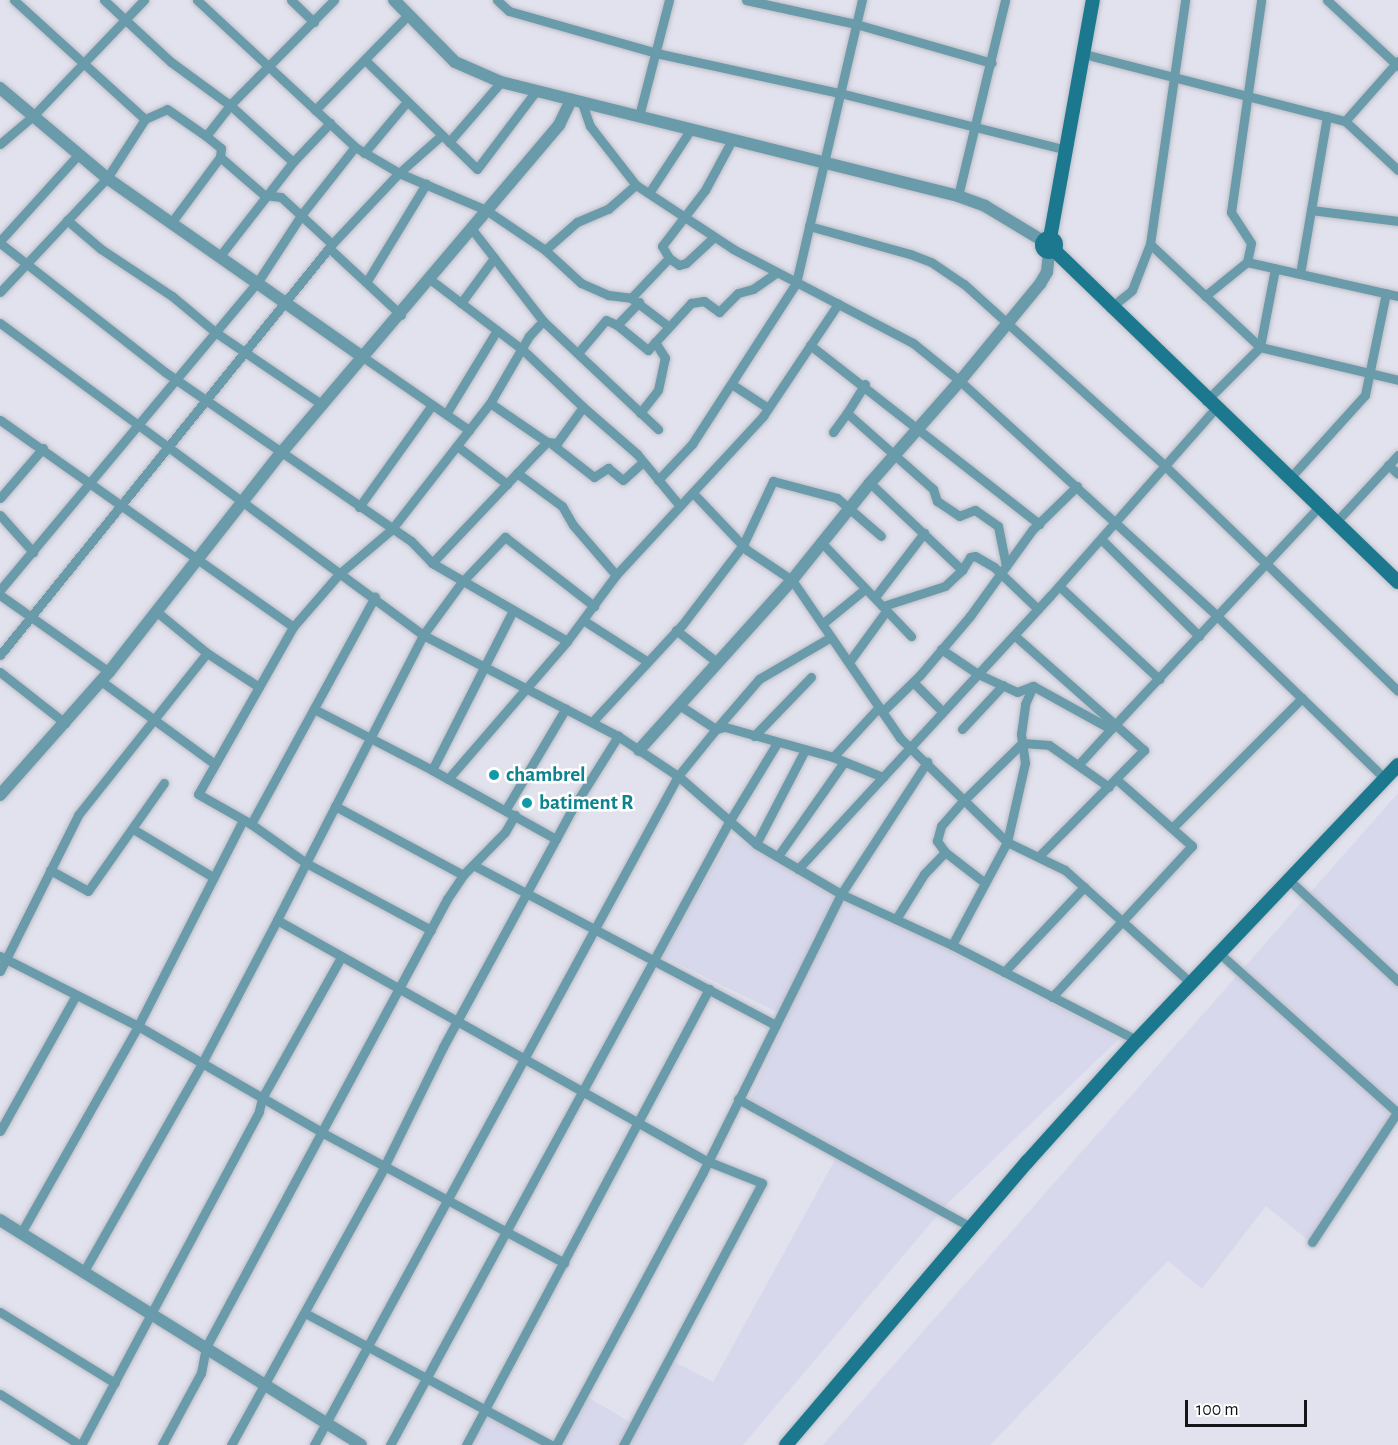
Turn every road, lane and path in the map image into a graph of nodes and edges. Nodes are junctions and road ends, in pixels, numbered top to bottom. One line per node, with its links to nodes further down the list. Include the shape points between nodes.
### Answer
1 (14, 0): 24 (street)
2 (104, 0): 18 (street)
3 (144, 0): 18 (street)
4 (197, 0): 27 (street)
5 (291, 0): 19 (street)
6 (334, 0): 19 (street)
7 (394, 0): 17 (street)
8 (497, 0): 21 (street, via 509,11)
9 (669, 0): 21 (street)
10 (746, 0): 20 (street)
11 (862, 0): 20 (street)
12 (1005, 0): 25 (street)
13 (1093, 0): 22 (main road)
14 (1185, 0): 28 (street)
15 (1261, 0): 33 (street)
16 (1328, 0): 26 (street)
17 (409, 14): 23 (street); 29 (street, via 455,62)
18 (125, 20): 24 (street); 36 (street, via 171,62)
19 (314, 22): 27 (street)
20 (856, 24): 25 (street); 32 (street)
21 (656, 53): 32 (street); 39 (street)
22 (1084, 54): 28 (street); 51 (main road)
23 (365, 60): 35 (street); 37 (street)
24 (85, 62): 38 (street); 41 (street)
25 (992, 63): 44 (street)
26 (1397, 64): 42 (street)
27 (270, 67): 36 (street); 37 (street)
28 (1172, 76): 33 (street); 76 (street)
29 (501, 82): 31 (street); 47 (street)
30 (0, 88): 38 (street)
31 (536, 91): 34 (street); 47 (street, via 477,169)
32 (840, 93): 44 (street); 55 (street)
33 (1247, 95): 40 (street); 83 (street, via 1231,212 1251,243)
34 (576, 101): 39 (street); 61 (street, via 590,126); 65 (street)
35 (406, 102): 47 (street); 52 (street)
36 (230, 105): 46 (street); 56 (street)
37 (315, 110): 43 (street)
38 (33, 116): 49 (street); 53 (street)
39 (639, 116): 45 (street)
40 (1327, 116): 42 (street); 66 (street)
41 (144, 119): 46 (street, via 167,109); 59 (street)
42 (1345, 121): 57 (street)
43 (330, 123): 50 (street); 56 (street)
44 (977, 128): 51 (street); 64 (street)
45 (691, 129): 48 (street); 62 (street)
46 (206, 136): 54 (street, via 221,148)
47 (446, 138): 58 (street)
48 (733, 138): 55 (street); 68 (street, via 705,190)
49 (0, 144)
50 (355, 147): 52 (street); 67 (street)
51 (1067, 150): 77 (main road)
52 (364, 153): 58 (street)
53 (79, 154): 59 (street); 75 (street)
54 (220, 157): 63 (street); 71 (street)
55 (825, 160): 64 (street); 72 (street)
56 (293, 162): 63 (street)
57 (1398, 170)
58 (399, 172): 60 (street); 78 (street)
59 (107, 178): 69 (street); 71 (street)
60 (426, 184): 65 (street); 89 (street)
61 (636, 185): 62 (street); 79 (street, via 608,209 577,222)
62 (649, 193): 68 (street)
63 (264, 195): 67 (street, via 281,197); 80 (street)
64 (958, 196): 77 (street, via 1000,214)
65 (486, 210): 73 (street); 79 (street)
66 (1311, 210): 70 (street); 87 (street)
67 (302, 214): 78 (street); 90 (street)
68 (684, 218): 74 (street); 82 (street, via 662,246)
69 (67, 220): 84 (street); 108 (street)
70 (1398, 221)
71 (171, 223): 80 (street)
72 (809, 226): 91 (street); 104 (street, via 931,262 964,284)
73 (471, 228): 81 (street); 88 (street)
74 (714, 237): 82 (street, via 686,263); 86 (street)
75 (0, 242): 84 (street)
76 (1150, 244): 94 (street); 100 (street, via 1132,290)
77 (1049, 245): 100 (main road); 104 (street, via 1047,272)
78 (331, 246): 89 (street); 97 (street)
79 (545, 250): 96 (street, via 581,283 608,295)
80 (219, 257): 90 (street)
81 (494, 258): 98 (street); 102 (street)
82 (669, 258): 96 (street)
83 (1247, 262): 85 (street); 94 (street)
84 (25, 263): 92 (street); 117 (street)
85 (1275, 268): 87 (street); 111 (street)
86 (776, 273): 91 (street); 106 (street, via 753,289 738,293 719,312 697,300)
87 (1300, 274): 93 (street)
88 (431, 280): 98 (street); 101 (street)
89 (367, 281): 101 (street)
90 (257, 283): 97 (street); 108 (street)
91 (796, 283): 99 (street); 121 (street)
92 (0, 292)
93 (1386, 293): 95 (street); 116 (street)
94 (1205, 296): 111 (street)
95 (1398, 296)
96 (635, 300): 105 (street); 106 (street)
97 (284, 302): 112 (street); 115 (street)
98 (461, 303): 107 (street)
99 (838, 304): 110 (street); 119 (street, via 913,343)
100 (1110, 308): 126 (main road)
101 (401, 315): 115 (street)
102 (543, 321): 113 (street); 114 (street)
103 (0, 323): 133 (street)
104 (1006, 323): 119 (street); 146 (street)
105 (617, 326): 109 (street, via 648,350); 114 (street, via 606,320)
106 (668, 326): 109 (street)
107 (497, 330): 113 (street); 131 (street)
108 (215, 332): 112 (street); 117 (street)
109 (655, 342): 130 (street, via 665,358 658,390)
110 (810, 345): 120 (street); 128 (street)
111 (1260, 347): 116 (street); 126 (street)
112 (244, 350): 122 (street); 124 (street)
113 (523, 350): 123 (street); 127 (street)
114 (578, 353): 130 (street)
115 (363, 357): 124 (street); 125 (street)
116 (1370, 376): 118 (street); 150 (street, via 1361,400)
117 (174, 378): 122 (street); 133 (street)
118 (1398, 380)
119 (960, 381): 134 (street); 155 (street)
120 (865, 384): 129 (street); 134 (street)
121 (733, 385): 128 (street); 151 (street, via 692,444)
122 (203, 399): 139 (street); 142 (street)
123 (490, 403): 136 (street); 138 (street)
124 (323, 405): 142 (street)
125 (432, 405): 131 (street); 161 (street)
126 (1211, 405): 146 (street); 150 (main road)
127 (583, 407): 138 (street); 145 (street)
128 (768, 408): 156 (street)
129 (847, 412): 137 (street); 143 (street)
130 (640, 413): 135 (street)
131 (446, 414): 136 (street)
132 (0, 420): 141 (street)
133 (135, 424): 139 (street); 152 (street)
134 (919, 428): 143 (street); 167 (street)
135 (658, 429)
136 (469, 430): 140 (street)
137 (833, 432)
138 (550, 444): 145 (street, via 594,477 608,468 623,480); 148 (street)
139 (166, 446): 158 (street); 159 (street)
140 (457, 446): 154 (street); 168 (street)
141 (42, 448): 152 (street); 157 (street)
142 (281, 453): 158 (street); 161 (street)
143 (895, 454): 153 (street); 178 (street, via 933,489 937,501 959,516 975,510 998,526)
144 (1398, 455): 147 (street)
145 (643, 462): 151 (street)
146 (1164, 465): 165 (street); 177 (street)
147 (1388, 465): 149 (street); 166 (street)
148 (517, 473): 154 (street); 181 (street, via 562,506 573,525)
149 (1398, 474)
150 (1289, 479): 162 (main road)
151 (658, 480): 160 (street)
152 (92, 483): 159 (street); 174 (street)
153 (870, 483): 163 (street); 169 (street)
154 (507, 484): 176 (street)
155 (1077, 486): 165 (street); 167 (street)
156 (693, 493): 160 (street); 173 (street)
157 (0, 498)
158 (243, 503): 175 (street); 180 (street)
159 (121, 504): 175 (street); 198 (street)
160 (680, 506): 181 (street)
161 (359, 507): 168 (street)
162 (1319, 507): 166 (main road); 177 (street)
163 (851, 508): 170 (street); 172 (street); 173 (street, via 837,498 773,481)
164 (0, 515): 174 (street)
165 (1114, 521): 171 (street); 197 (street)
166 (1335, 523): 184 (main road)
167 (1039, 524): 178 (street)
168 (391, 530): 176 (street, via 411,541); 180 (street)
169 (924, 533): 179 (street); 191 (street)
170 (880, 536)
171 (1101, 539): 186 (street); 206 (street)
172 (822, 543): 183 (street); 187 (street)
173 (743, 545): 183 (street); 202 (street)
174 (33, 552): 188 (street)
175 (199, 560): 196 (street); 201 (street)
176 (432, 563): 185 (street)
177 (1265, 563): 197 (street); 226 (street)
178 (1006, 566): 182 (street)
179 (962, 570): 182 (street, via 970,556 975,556); 193 (street, via 945,586)
180 (339, 574): 190 (street); 201 (street)
181 (616, 575): 192 (street)
182 (1000, 576): 194 (street); 209 (street)
183 (792, 580): 200 (street); 214 (street)
184 (1398, 582)
185 (461, 583): 192 (street, via 505,537); 195 (street); 203 (street)
186 (1059, 586): 194 (street); 220 (street)
187 (865, 589): 191 (street); 200 (street)
188 (0, 590)
189 (0, 595): 198 (street)
190 (375, 597): 203 (street); 230 (street)
191 (875, 597): 193 (street)
192 (594, 606): 199 (street)
193 (884, 609): 205 (street); 213 (street)
194 (1038, 609): 204 (street)
195 (513, 610): 208 (street); 215 (street)
196 (157, 612): 210 (street); 219 (street)
197 (1217, 616): 206 (street); 227 (street)
198 (29, 618): 211 (street); 219 (street)
199 (583, 620): 208 (street); 212 (street)
200 (822, 624): 207 (street)
201 (293, 627): 224 (street)
202 (676, 630): 212 (street); 214 (street)
203 (423, 635): 215 (street); 241 (street)
204 (1014, 635): 217 (street); 236 (street)
205 (911, 636)
206 (1199, 636): 220 (street)
207 (831, 637): 213 (street); 237 (street, via 759,680)
208 (567, 641): 225 (street)
209 (941, 649): 217 (street); 221 (street)
210 (207, 653): 224 (street); 233 (street)
211 (0, 655)
212 (648, 662): 234 (street)
213 (849, 662): 231 (street)
214 (718, 663): 228 (street)
215 (483, 665): 225 (street); 253 (street)
216 (0, 672): 235 (street)
217 (978, 674): 222 (street); 232 (street)
218 (811, 676): 240 (street)
219 (105, 677): 233 (street); 235 (street)
220 (1159, 679): 236 (street)
221 (913, 682): 231 (street); 232 (street)
222 (1003, 685): 223 (street, via 1017,692); 238 (street)
223 (1033, 686): 236 (street); 242 (street, via 1025,704)
224 (259, 687): 250 (street)
225 (526, 688): 229 (street); 256 (street)
226 (1398, 691)
227 (1302, 698): 258 (street); 268 (street)
228 (679, 705): 237 (street); 245 (street)
229 (566, 708): 234 (street); 264 (street)
230 (314, 709): 241 (street); 266 (street)
231 (881, 709): 244 (street); 247 (street)
232 (943, 712): 244 (street)
233 (153, 720): 250 (street); 279 (street, via 78,815)
234 (593, 720): 239 (street)
235 (65, 723): 261 (street)
236 (1113, 725): 251 (street); 257 (street, via 1144,750)
237 (716, 729): 240 (street, via 725,727); 254 (street)
238 (962, 729)
239 (618, 736): 245 (street); 270 (street)
240 (754, 736): 243 (street)
241 (372, 739): 253 (street); 263 (street)
242 (1022, 742): 251 (street, via 1049,744); 262 (street); 271 (street, via 1025,763)
243 (777, 743): 246 (street); 267 (street)
244 (910, 747): 249 (street); 255 (street)
245 (639, 750): 254 (street)
246 (805, 750): 247 (street); 272 (street)
247 (833, 757): 248 (street)
248 (844, 762): 255 (street); 274 (street)
249 (927, 762): 262 (street); 286 (street)
250 (215, 764): 266 (street, via 198,794)
251 (1079, 764): 260 (street)
252 (1398, 765): 258 (main road)
253 (432, 770): 256 (street)
254 (678, 776): 267 (street); 290 (street)
255 (883, 777): 278 (street)
256 (448, 779): 264 (street)
257 (1116, 779): 260 (street); 268 (street)
258 (1385, 779): 282 (main road)
259 (164, 783): 269 (street)
260 (1108, 787): 275 (street)
261 (0, 795)
262 (964, 800): 271 (street); 273 (street, via 941,826 937,841)
263 (335, 806): 276 (street); 280 (street)
264 (506, 809): 265 (street)
265 (515, 815): 270 (street); 277 (street)
266 (247, 822): 276 (street); 281 (street)
267 (729, 822): 272 (street); 296 (street)
268 (1172, 828): 289 (street, via 1192,846)
269 (133, 829): 279 (street, via 88,891); 281 (street)
270 (556, 839): 285 (street)
271 (1007, 842): 275 (street); 283 (street)
272 (756, 844): 274 (street)
273 (945, 852): 283 (street); 287 (street, via 924,874)
274 (778, 856): 278 (street)
275 (1039, 856): 284 (street, via 1065,870)
276 (306, 863): 288 (street); 291 (street)
277 (475, 866): 280 (street); 285 (street)
278 (798, 869): 286 (street)
279 (50, 870): 295 (street)
280 (463, 874): 291 (street)
281 (213, 877): 307 (street)
282 (1289, 880): 293 (main road); 299 (street)
283 (985, 883): 292 (street)
284 (1084, 887): 289 (street); 298 (street)
285 (528, 894): 290 (street); 305 (street)
286 (841, 894): 287 (street); 306 (street)
287 (896, 919): 292 (street)
288 (277, 920): 294 (street); 310 (street)
289 (1122, 922): 300 (street); 304 (street)
290 (594, 929): 296 (street); 309 (street)
291 (431, 930): 302 (street)
292 (952, 945): 298 (street)
293 (1219, 953): 300 (main road); 314 (street)
294 (341, 957): 302 (street); 312 (street)
295 (3, 958): 297 (street); 303 (street)
296 (654, 960): 301 (street); 311 (street)
297 (0, 971)
298 (1004, 972): 304 (street)
299 (1398, 981)
300 (1191, 983): 308 (main road)
301 (709, 989): 306 (street); 315 (street)
302 (399, 991): 305 (street); 317 (street)
303 (76, 995): 307 (street); 316 (street)
304 (1052, 997): 308 (street)
305 (457, 1022): 309 (street); 319 (street)
306 (775, 1025): 313 (street)
307 (138, 1026): 310 (street); 324 (street)
308 (1137, 1040): 322 (main road)
309 (522, 1057): 311 (street); 320 (street)
310 (202, 1063): 312 (street); 327 (street)
311 (583, 1090): 315 (street); 323 (street)
312 (262, 1098): 317 (street); 329 (street, via 259,1111)
313 (738, 1099): 318 (street); 322 (street)
314 (1397, 1112): 325 (street)
315 (638, 1122): 318 (street); 326 (street)
316 (0, 1131)
317 (323, 1133): 319 (street); 331 (street)
318 (707, 1161): 346 (street); 347 (street, via 762,1183)
319 (385, 1165): 320 (street); 330 (street)
320 (448, 1198): 323 (street); 332 (street)
321 (0, 1220): 324 (street)
322 (969, 1226): 348 (main road)
323 (507, 1231): 326 (street); 333 (street)
324 (21, 1233): 327 (street)
325 (1312, 1242)
326 (564, 1263): 337 (street)
327 (84, 1271): 329 (street)
328 (0, 1312): 334 (street)
329 (153, 1313): 331 (street); 334 (street)
330 (305, 1313): 332 (street); 335 (street)
331 (206, 1347): 335 (street); 340 (street, via 201,1374)
332 (368, 1348): 333 (street); 338 (street)
333 (426, 1379): 337 (street); 344 (street)
334 (115, 1383): 339 (street)
335 (267, 1386): 338 (street); 341 (street)
336 (0, 1394): 339 (street)
337 (485, 1410): 345 (street); 346 (street)
338 (327, 1423): 342 (street); 343 (street)
339 (81, 1445)
340 (162, 1445)
341 (231, 1445)
342 (314, 1445)
343 (361, 1445)
344 (390, 1445)
345 (466, 1445)
346 (554, 1445)
347 (623, 1445)
348 (786, 1445)

